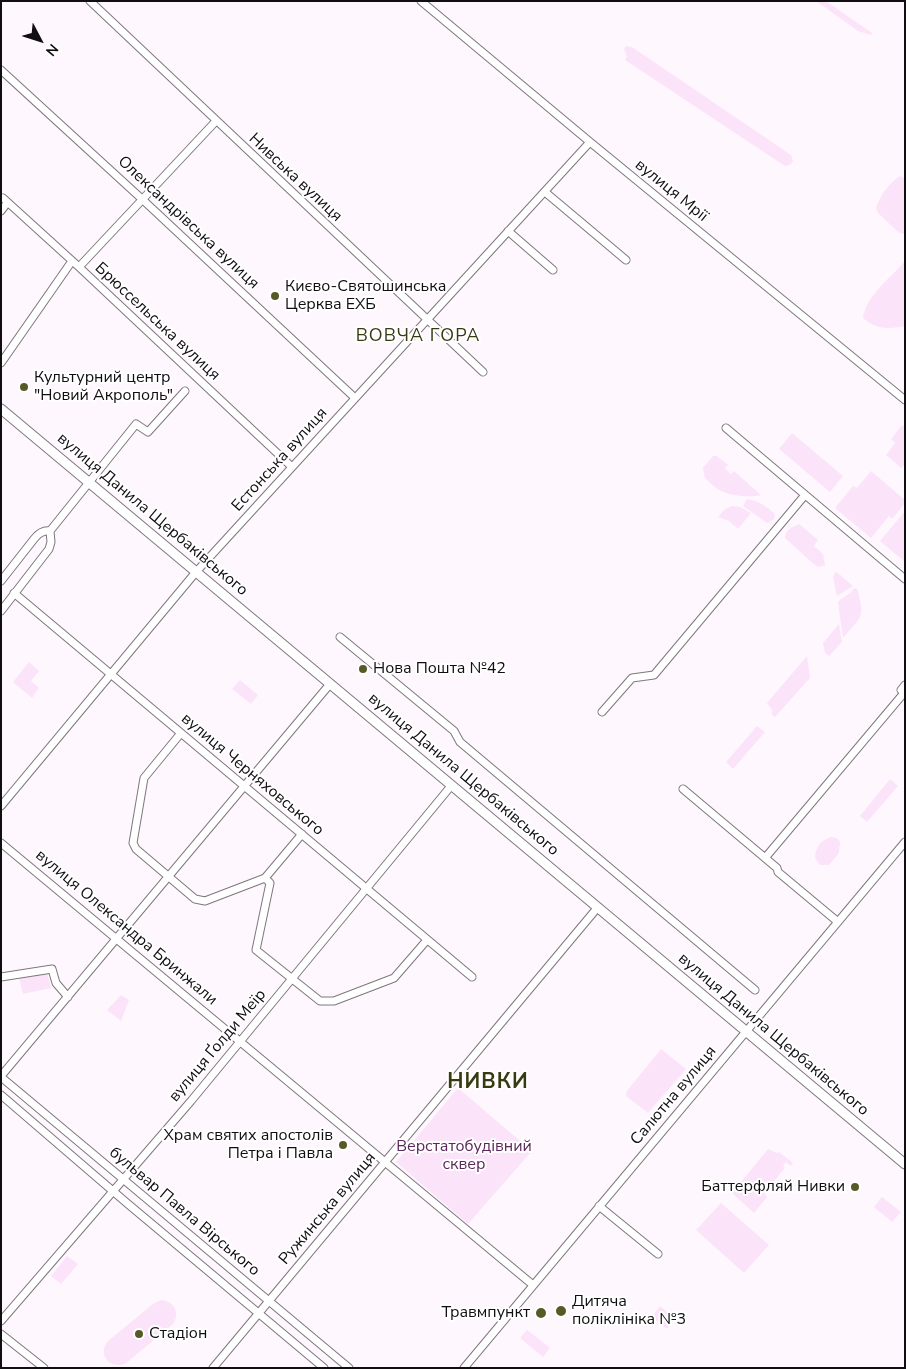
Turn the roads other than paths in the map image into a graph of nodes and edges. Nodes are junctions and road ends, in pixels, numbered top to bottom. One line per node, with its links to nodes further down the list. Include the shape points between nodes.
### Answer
1 (90, 1): 4 (street, Нивська вулиця)
2 (421, 1): 5 (street, вулиця Мрії)
3 (1, 70): 7 (street, Олександрівська вулиця)
4 (216, 122): 7 (street); 14 (street, Нивська вулиця)
5 (590, 142): 6 (street, Естонська вулиця); 19 (street, вулиця Мрії)
6 (545, 192): 9 (street, Естонська вулиця); 10 (street)
7 (143, 200): 12 (street); 18 (street, Олександрівська вулиця)
8 (1, 211): 11 (street, Брюссельська вулиця, via 5,200)
9 (508, 232): 13 (street); 14 (street, Естонська вулиця)
10 (626, 260)
11 (72, 261): 12 (street, Брюссельська вулиця); 15 (street)
12 (79, 267): 22 (street, Брюссельська вулиця)
13 (553, 270)
14 (426, 321): 16 (street, Нивська вулиця); 18 (street, Естонська вулиця)
15 (1, 363)
16 (482, 372)
17 (185, 391): 23 (street, via 148,432 136,424)
18 (355, 398): 22 (street, Естонська вулиця)
19 (905, 400)
20 (1, 409): 23 (main road, вулиця Данила Щербаківського)
21 (726, 428): 24 (street)
22 (292, 467): 26 (street, Естонська вулиця)
23 (89, 482): 25 (street); 26 (main road, вулиця Данила Щербаківського)
24 (805, 495): 27 (street); 35 (street, via 654,675 632,678)
25 (50, 531): 28 (street, via 34,539); 29 (street, via 49,549)
26 (196, 572): 32 (street, Естонська вулиця); 33 (main road, вулиця Данила Щербаківського)
27 (905, 579)
28 (1, 581)
29 (14, 593): 30 (street); 32 (street, вулиця Черняховського)
30 (1, 611)
31 (340, 637): 55 (street)
32 (111, 674): 36 (street, вулиця Черняховського); 40 (street, Естонська вулиця)
33 (330, 684): 37 (street); 38 (main road, вулиця Данила Щербаківського)
34 (904, 691): 44 (street)
35 (602, 712)
36 (181, 733): 37 (street, вулиця Черняховського); 45 (street, via 144,778 133,843)
37 (245, 786): 41 (street, вулиця Черняховського); 45 (street)
38 (452, 786): 47 (street, вулиця Ґолди Меїр); 48 (main road, вулиця Данила Щербаківського)
39 (683, 789): 44 (street)
40 (1, 806)
41 (302, 834): 46 (street); 47 (street, вулиця Черняховського)
42 (905, 842): 49 (street, Салютна вулиця)
43 (1, 843): 50 (street, вулиця Олександра Бринжали)
44 (765, 858): 49 (street)
45 (169, 876): 46 (street, via 196,898 205,901); 50 (street)
46 (265, 878): 54 (street, via 270,883 256,950)
47 (367, 890): 51 (street, вулиця Черняховського); 54 (street, вулиця Ґолди Меїр)
48 (598, 907): 57 (main road, вулиця Данила Щербаківського); 61 (street, Ружинська вулиця)
49 (838, 922): 57 (street, Салютна вулиця)
50 (116, 939): 56 (street); 58 (street, вулиця Олександра Бринжали)
51 (427, 940): 52 (street, вулиця Черняховського); 54 (street, via 394,978 334,1001 320,1001)
52 (472, 976)
53 (1, 977): 56 (street, via 52,969 56,983)
54 (292, 978): 58 (street, вулиця Ґолди Меїр)
55 (756, 990)
56 (68, 997): 59 (street)
57 (746, 1031): 62 (main road, вулиця Данила Щербаківського); 65 (street, Салютна вулиця)
58 (240, 1041): 61 (street, вулиця Олександра Бринжали); 63 (street, вулиця Ґолди Меїр)
59 (1, 1076): 63 (street, бульвар Павла Вірського)
60 (1, 1095): 64 (street, бульвар Павла Вірського)
61 (385, 1162): 67 (street, вулиця Олександра Бринжали); 68 (street, Ружинська вулиця)
62 (905, 1164)
63 (124, 1179): 64 (street, вулиця Ґолди Меїр); 68 (street, бульвар Павла Вірського)
64 (114, 1191): 69 (street, бульвар Павла Вірського); 70 (street, вулиця Ґолди Меїр)
65 (599, 1206): 66 (street); 67 (street, Салютна вулиця)
66 (658, 1254)
67 (533, 1285): 76 (street, Салютна вулиця)
68 (269, 1301): 69 (street, Ружинська вулиця); 75 (street, бульвар Павла Вірського)
69 (259, 1313): 73 (street, Ружинська вулиця); 74 (street, бульвар Павла Вірського)
70 (1, 1321)
71 (1, 1334): 72 (street)
72 (44, 1368)
73 (213, 1368)
74 (324, 1368)
75 (350, 1368)
76 (464, 1368)

